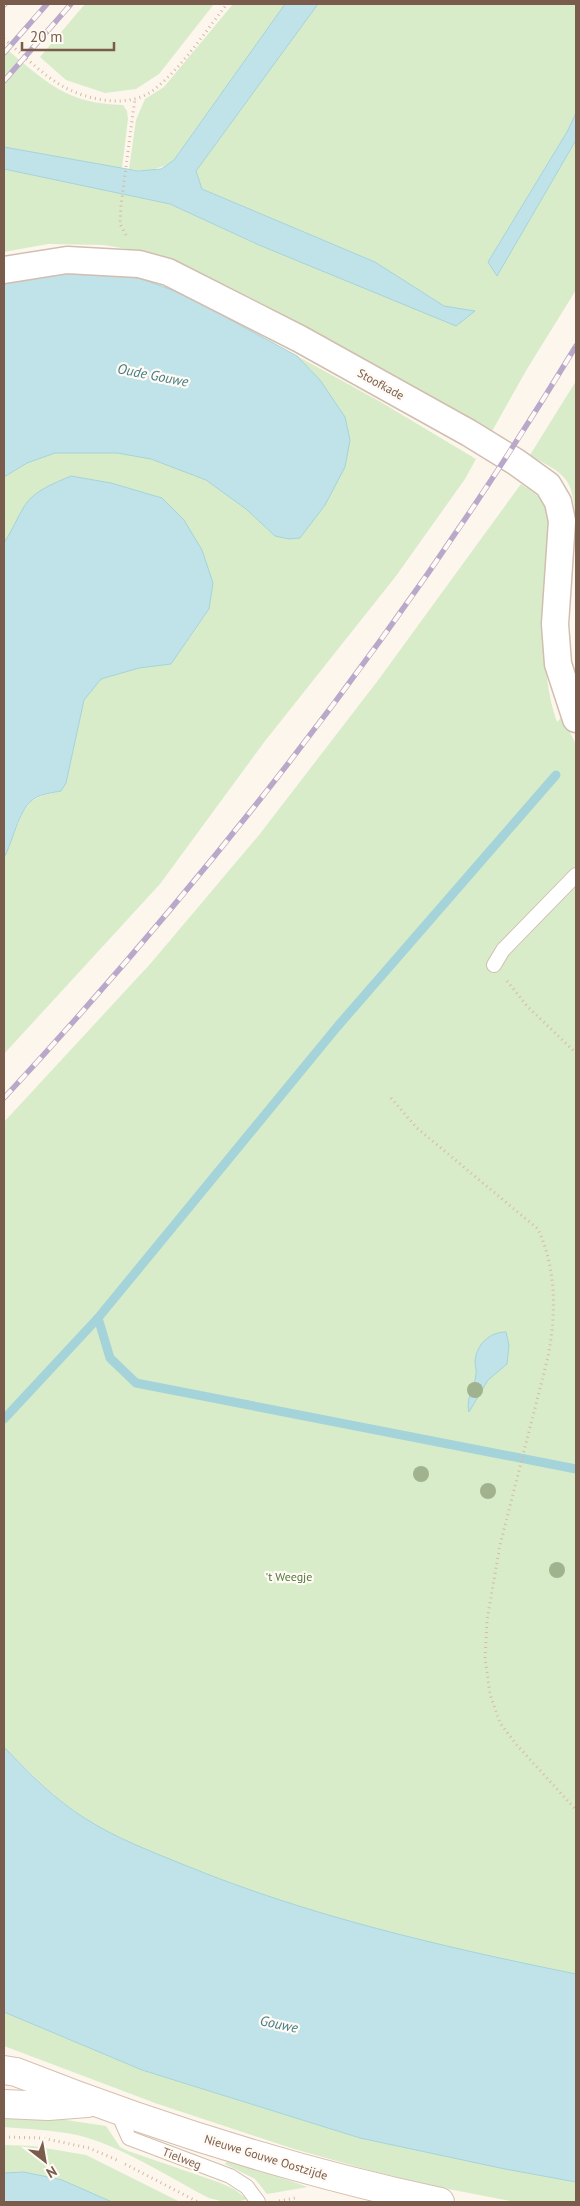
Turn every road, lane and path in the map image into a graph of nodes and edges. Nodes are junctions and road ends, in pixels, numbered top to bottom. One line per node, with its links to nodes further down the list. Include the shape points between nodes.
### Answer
1 (227, 4): 3 (path, via 185,58 154,90)
2 (4, 39): 3 (path, via 69,90 108,100)
3 (135, 98): 4 (path)
4 (121, 205)
5 (4, 270): 6 (street, Stoofkade, via 67,260 139,264 168,272 300,339 469,433 548,485 558,502 562,521 556,624 558,664)
6 (576, 719)
7 (576, 875): 8 (lane, via 503,950)
8 (494, 966): 9 (path, via 527,1006)
9 (576, 1053)
10 (390, 1098): 11 (path, via 416,1128 538,1229 546,1247 554,1292 552,1334 500,1545 487,1620 485,1658 490,1694 500,1723)
11 (576, 1810)
12 (4, 2070): 14 (main road, Nieuwe Gouwe Oostzijde)
13 (4, 2104): 14 (main road, Nieuwe Gouwe Oostzijde)
14 (104, 2105): 17 (lane, Tielweg, via 129,2138 230,2176 247,2187); 18 (main road, Nieuwe Gouwe Oostzijde, via 348,2182)
15 (4, 2137): 16 (path, via 42,2138 89,2148 129,2165)
16 (198, 2202)
17 (258, 2202)
18 (440, 2202)

